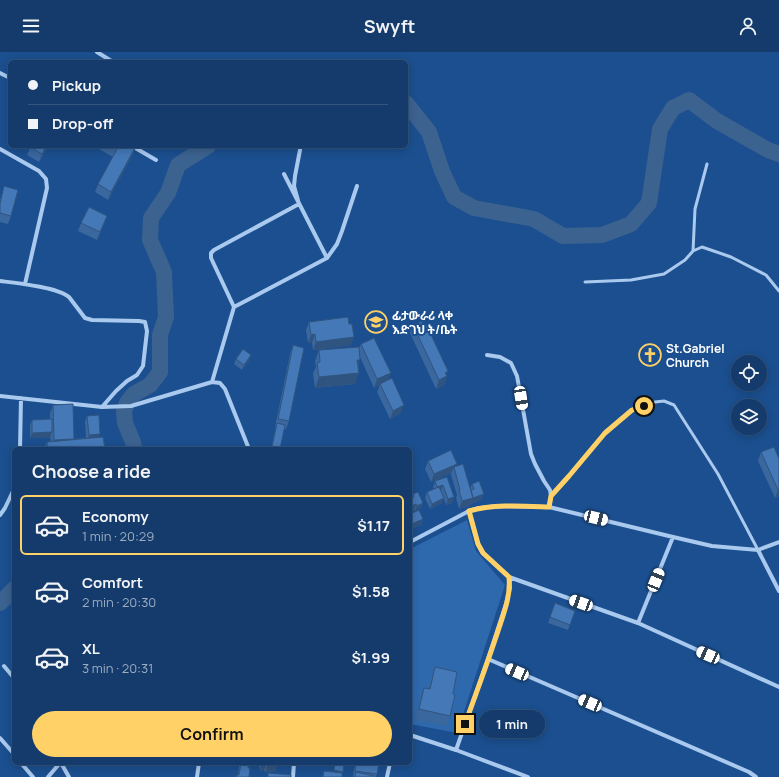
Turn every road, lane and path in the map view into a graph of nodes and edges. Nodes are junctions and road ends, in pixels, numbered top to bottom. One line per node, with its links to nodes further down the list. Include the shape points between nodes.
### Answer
1 (97, 52): 2 (street)
2 (110, 60)
3 (135, 148): 6 (street)
4 (0, 149): 15 (street, via 39,171 46,179)
5 (300, 150): 10 (street, via 294,186)
6 (156, 160)
7 (707, 164): 11 (lane, via 695,209)
8 (284, 174): 10 (street)
9 (357, 186): 12 (street, via 337,244)
10 (299, 204): 12 (street); 17 (street, via 211,253)
11 (694, 251): 14 (lane, via 664,274 631,280); 16 (lane, via 702,247 731,257 766,275)
12 (327, 258): 17 (street)
13 (0, 282): 15 (street)
14 (585, 282)
15 (25, 284): 22 (street, via 66,294 85,318 145,322 147,331 143,366 137,375 122,386)
16 (779, 291)
17 (234, 306): 19 (street)
18 (487, 355): 26 (street, via 500,357 511,363 517,376 531,454)
19 (212, 382): 22 (street, via 131,406); 24 (street, via 220,383 225,389)
20 (0, 396): 21 (street)
21 (21, 398): 22 (street); 23 (street)
22 (102, 407)
23 (20, 447)
24 (248, 447)
25 (12, 494): 29 (street)
26 (551, 496): 27 (street); 33 (lane, via 605,433 632,410 664,401 674,405 718,474)
27 (549, 507): 28 (street, via 498,506); 30 (street)
28 (469, 511): 31 (street); 34 (street, via 483,553)
29 (0, 515)
30 (673, 537): 33 (street, via 712,546); 36 (street)
31 (412, 541)
32 (779, 542): 33 (street)
33 (758, 550): 35 (street)
34 (509, 577): 36 (street); 37 (street, via 510,588 506,604)
35 (779, 591)
36 (638, 623): 40 (street)
37 (488, 659): 43 (street); 58 (street)
38 (4, 666): 39 (street)
39 (12, 676)
40 (779, 687)
41 (412, 735): 43 (street)
42 (0, 738): 44 (street)
43 (456, 750): 57 (street)
44 (12, 752)
45 (23, 765): 51 (street)
46 (58, 765): 52 (street)
47 (61, 765): 53 (street)
48 (199, 765): 54 (street)
49 (294, 765): 55 (street)
50 (390, 765): 56 (street)
51 (33, 777)
52 (48, 777)
53 (69, 777)
54 (197, 777)
55 (293, 777)
56 (387, 777)
57 (528, 777)
58 (756, 777)

